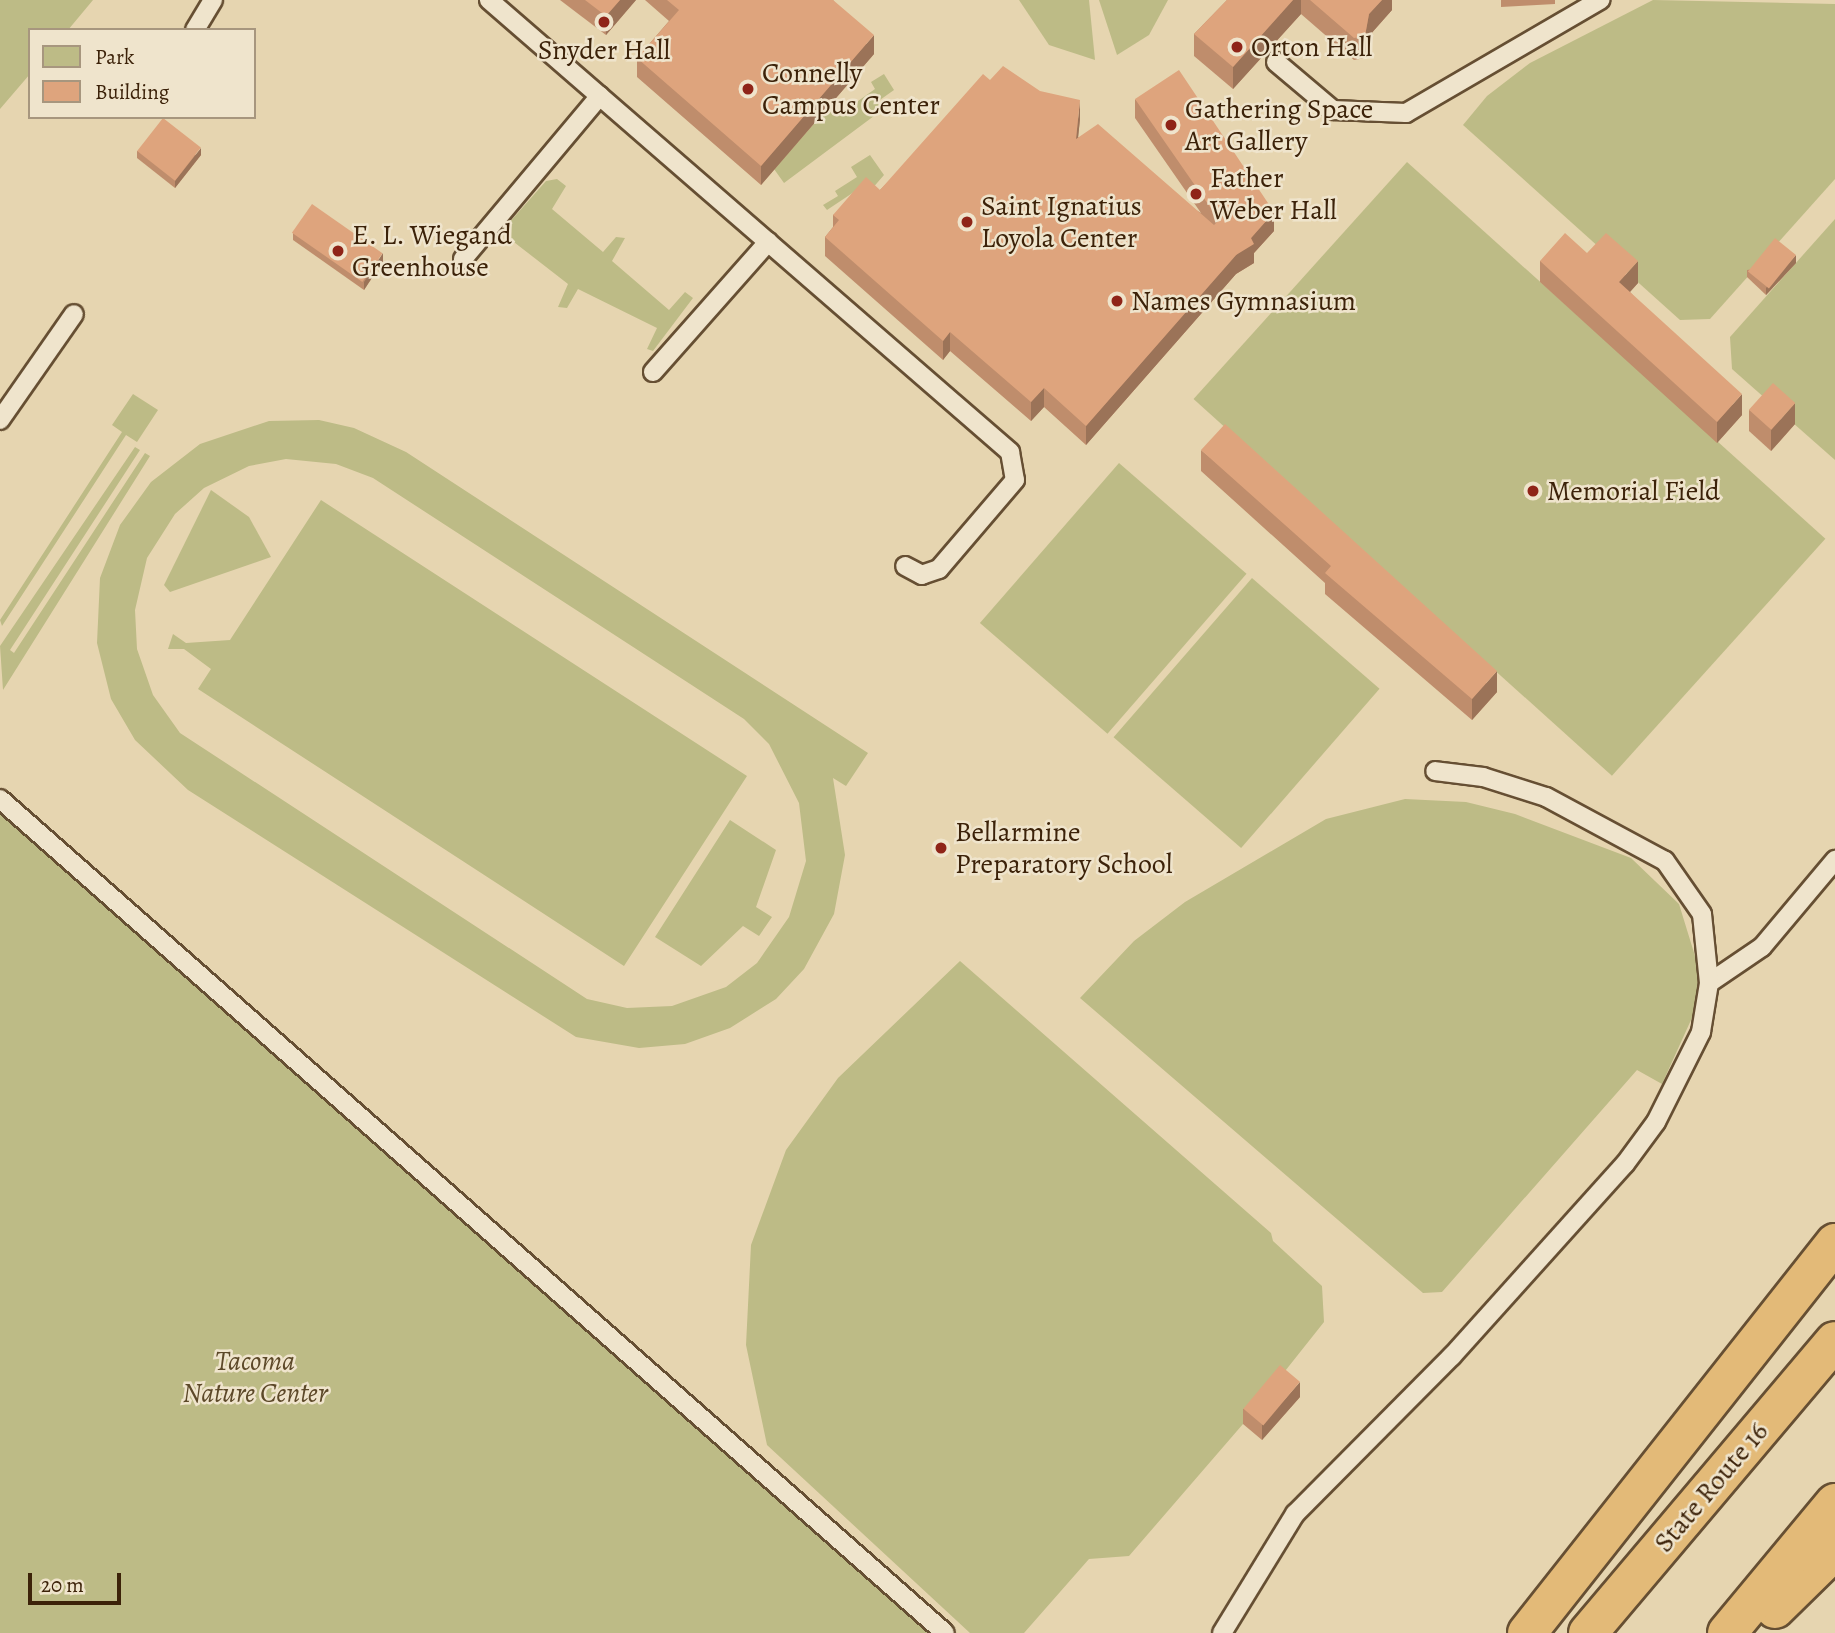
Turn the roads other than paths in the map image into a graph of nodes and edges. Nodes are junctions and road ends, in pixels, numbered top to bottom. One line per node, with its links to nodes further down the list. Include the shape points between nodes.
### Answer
1 (213, 0): 4 (lane)
2 (489, 0): 6 (lane)
3 (1600, 0): 5 (lane, via 1406,113 1334,110)
4 (196, 28)
5 (1276, 62)
6 (600, 96): 7 (lane); 8 (lane)
7 (768, 242): 10 (lane); 12 (lane, via 1015,459 1015,480 939,569 922,575)
8 (463, 259)
9 (74, 314): 11 (lane)
10 (653, 372)
11 (0, 419)
12 (905, 566)
13 (1435, 771): 16 (lane, via 1483,777 1546,797 1665,861 1702,914)
14 (0, 799): 21 (lane)
15 (1835, 860): 16 (lane, via 1762,947)
16 (1709, 983): 22 (lane, via 1701,1032 1657,1122 1452,1356 1296,1514)
17 (1835, 1243): 23 (highway)
18 (1835, 1341): 24 (highway, State Route 16)
19 (1835, 1503): 25 (highway)
20 (1835, 1550): 26 (highway)
21 (945, 1633)
22 (1222, 1633)
23 (1527, 1633)
24 (1588, 1633)
25 (1727, 1633)
26 (1751, 1633)

